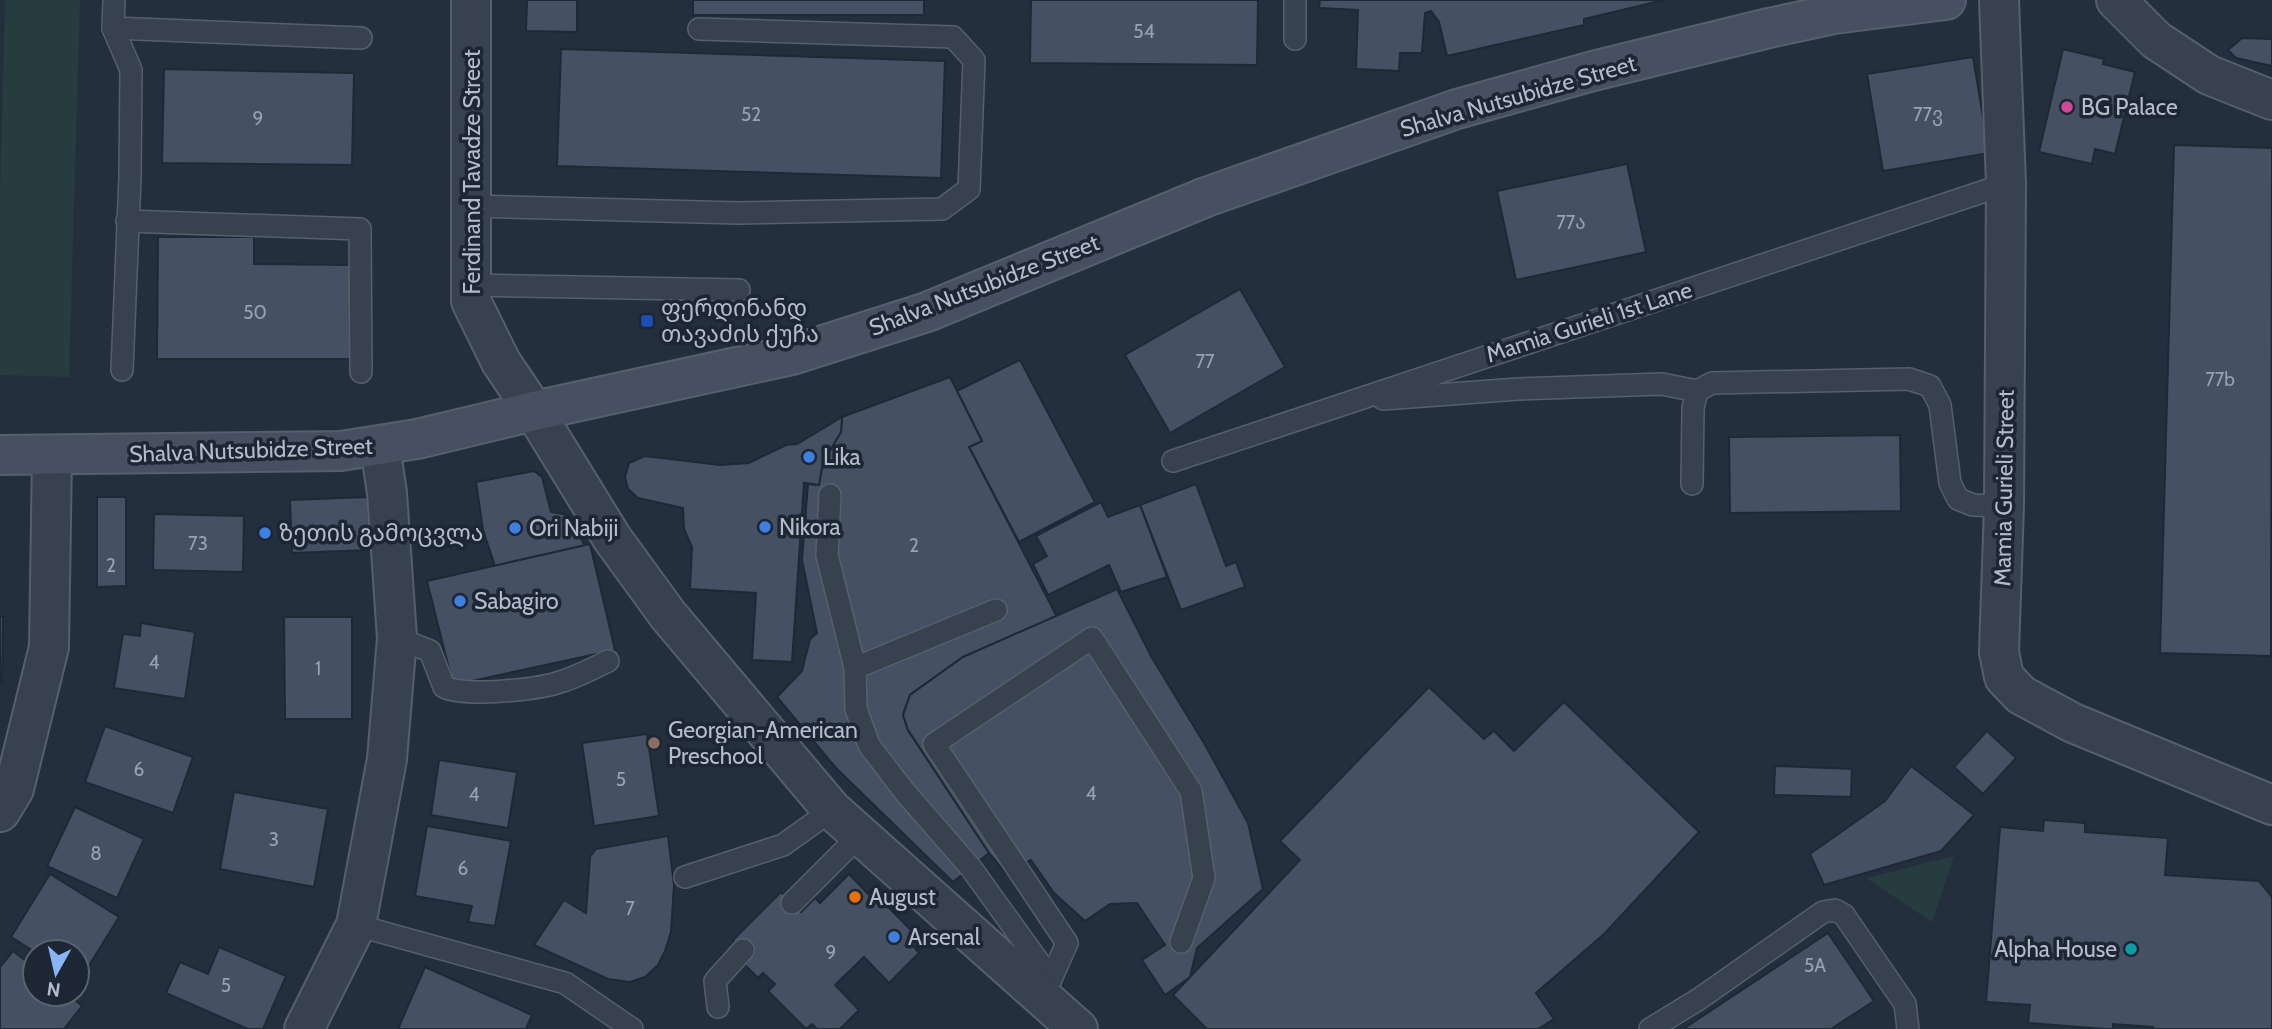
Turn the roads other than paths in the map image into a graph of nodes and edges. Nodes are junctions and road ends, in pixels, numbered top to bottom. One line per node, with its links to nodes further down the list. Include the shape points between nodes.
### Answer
1 (114, 0): 7 (lane)
2 (471, 0): 13 (street, Ferdinand Tavadze Street)
3 (1295, 0): 10 (lane)
4 (1946, 0): 21 (main road, Shalva Nutsubidze Street, via 1769,28 1457,109 1206,197 927,312 792,355)
5 (1999, 0): 12 (street, Mamia Gurieli Street)
6 (2116, 0): 11 (street, via 2156,40 2209,75)
7 (113, 28): 9 (lane); 14 (lane, via 131,69)
8 (699, 29): 13 (lane, via 953,37 974,60 969,189 942,209 739,213)
9 (361, 38)
10 (1295, 38)
11 (2272, 100)
12 (2006, 184): 20 (lane, Mamia Gurieli 1st Lane); 28 (street, Mamia Gurieli Street)
13 (470, 206): 15 (street, Ferdinand Tavadze Street)
14 (127, 221): 17 (lane); 18 (lane, via 360,229)
15 (471, 285): 16 (lane); 21 (street, Ferdinand Tavadze Street, via 471,301 487,337)
16 (739, 290)
17 (122, 370)
18 (360, 372)
19 (1697, 391): 20 (lane, via 1662,384 1531,388); 26 (lane); 28 (lane, via 1712,383 1909,379 1930,386 1940,405 1950,483 1958,499 1973,505)
20 (1349, 402): 25 (lane, Mamia Gurieli 1st Lane)
21 (534, 411): 22 (main road, Shalva Nutsubidze Street); 34 (street, Ferdinand Tavadze Street, via 612,538 668,615)
22 (380, 446): 24 (main road, Shalva Nutsubidze Street, via 341,451); 30 (street)
23 (0, 455): 24 (main road, Shalva Nutsubidze Street)
24 (51, 456): 35 (street, via 49,647 14,789)
25 (1173, 461)
26 (1692, 484)
27 (830, 495): 32 (lane, via 827,555)
28 (2004, 506): 33 (street, Mamia Gurieli Street, via 1999,652 2004,677 2021,695 2073,723)
29 (996, 610): 32 (lane)
30 (397, 638): 31 (lane, via 429,651 444,687 456,692 561,682); 39 (street, via 387,759)
31 (608, 661)
32 (855, 668): 42 (lane, via 856,709 869,745 971,868)
33 (2272, 805)
34 (832, 810): 36 (street, Ferdinand Tavadze Street); 37 (lane, via 783,845)
35 (0, 812)
36 (860, 835): 38 (lane); 42 (street, Ferdinand Tavadze Street)
37 (685, 877)
38 (792, 903)
39 (356, 925): 44 (street); 45 (lane, via 565,983)
40 (1181, 942): 42 (lane, via 1204,878 1191,791 1092,638 934,744 1067,943)
41 (743, 950): 43 (lane, via 715,981)
42 (1042, 985): 46 (street, Ferdinand Tavadze Street)
43 (718, 1007)
44 (304, 1029)
45 (632, 1029)
46 (1078, 1029)
47 (1650, 1029): 48 (lane, via 1823,912 1835,910 1844,915 1905,1004)
48 (1908, 1029)

